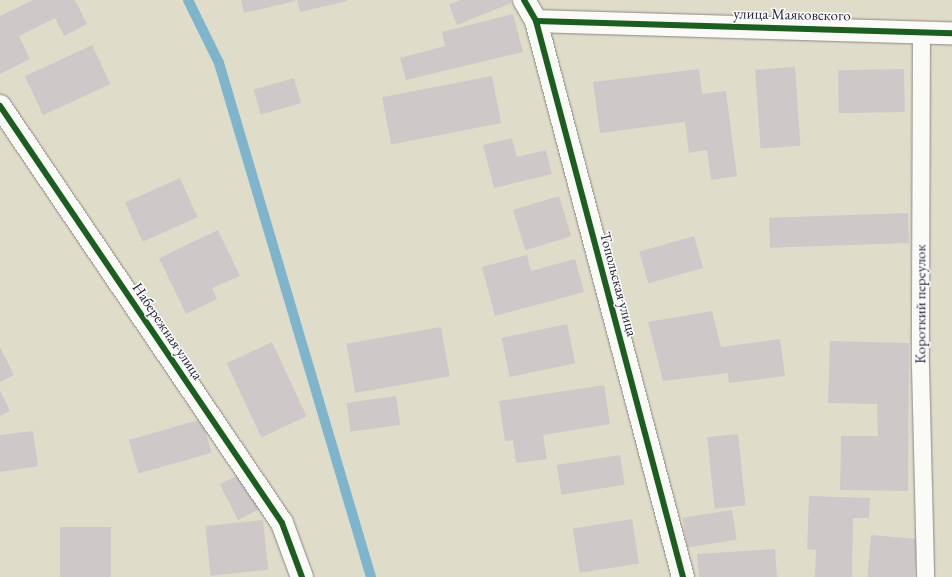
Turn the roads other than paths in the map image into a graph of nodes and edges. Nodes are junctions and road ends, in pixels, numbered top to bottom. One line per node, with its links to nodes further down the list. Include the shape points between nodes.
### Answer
1 (524, 0): 2 (street, Топольская улица)
2 (536, 21): 3 (street, улица Маяковского); 7 (street, Топольская улица)
3 (922, 30): 4 (street, улица Маяковского); 8 (lane, Короткий переулок, via 920,366)
4 (952, 33)
5 (0, 106): 6 (street, Набережная улица, via 282,523)
6 (302, 577)
7 (683, 577)
8 (925, 577)

